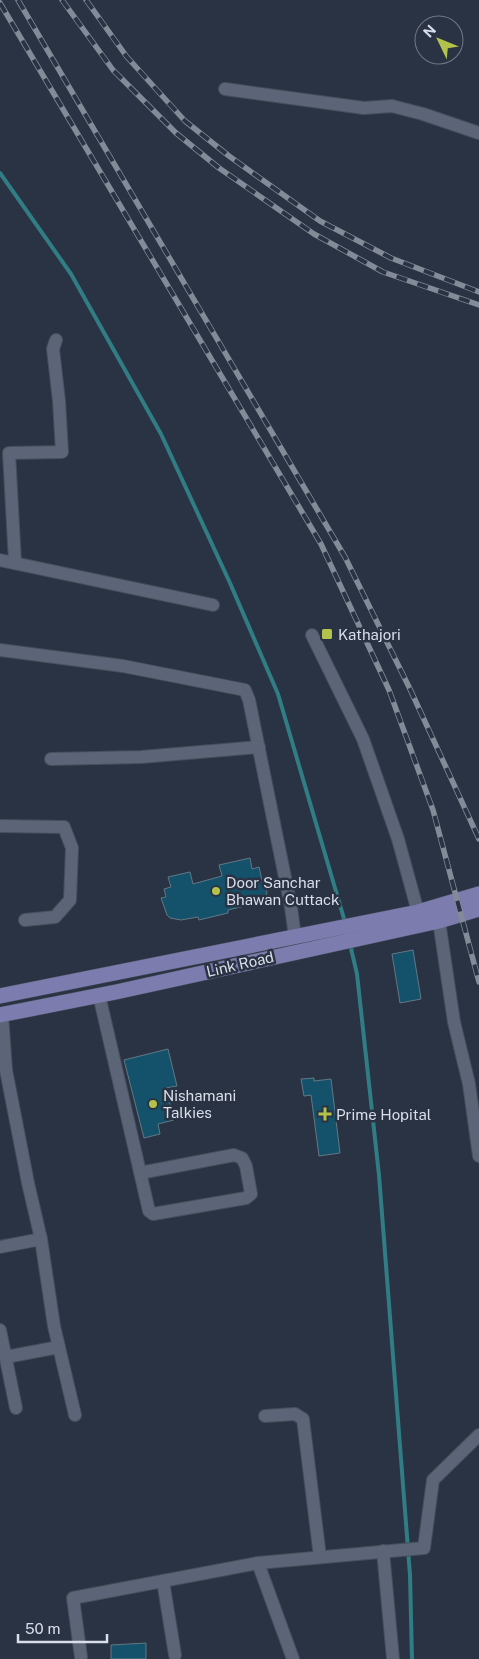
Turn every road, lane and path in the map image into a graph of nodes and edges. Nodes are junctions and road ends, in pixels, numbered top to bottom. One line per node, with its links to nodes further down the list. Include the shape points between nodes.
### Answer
1 (225, 89): 2 (street, via 364,108 392,106)
2 (479, 133)
3 (56, 340): 4 (street, via 53,349 62,452)
4 (4, 451): 6 (street)
5 (0, 560): 6 (street)
6 (15, 562): 7 (street)
7 (213, 605)
8 (312, 635): 15 (street, via 363,739 398,839)
9 (0, 650): 10 (street, via 123,666 245,690)
10 (259, 748): 11 (street); 19 (street)
11 (51, 759)
12 (0, 826): 16 (street, via 64,827 72,848 70,900 55,917)
13 (479, 894): 15 (main road, Link Road)
14 (479, 909): 17 (main road, Link Road)
15 (418, 912): 18 (main road, Link Road)
16 (25, 920)
17 (439, 921): 18 (main road, Link Road); 24 (street)
18 (360, 931): 20 (main road, Link Road)
19 (295, 937): 20 (main road, Link Road); 22 (main road, Link Road)
20 (325, 938): 21 (main road, Link Road)
21 (99, 995): 23 (main road, Link Road); 25 (street)
22 (0, 996)
23 (1, 1014): 26 (street, via 6,1070)
24 (479, 1156)
25 (140, 1173): 25 (street, via 148,1210 153,1214 246,1198 251,1194 246,1166 242,1158 234,1155)
26 (41, 1239): 27 (street); 29 (street)
27 (0, 1247)
28 (0, 1330): 30 (street)
29 (59, 1347): 30 (street); 32 (street)
30 (6, 1357): 31 (street)
31 (16, 1408)
32 (75, 1415)
33 (265, 1416): 36 (street, via 295,1414 303,1419)
34 (479, 1435): 35 (street, via 433,1480 424,1548)
35 (383, 1551): 36 (street); 42 (street)
36 (320, 1557): 37 (street)
37 (258, 1563): 38 (street); 41 (street)
38 (163, 1581): 39 (street); 40 (street, via 73,1598)
39 (175, 1655)
40 (81, 1657)
41 (293, 1659)
42 (392, 1659)

